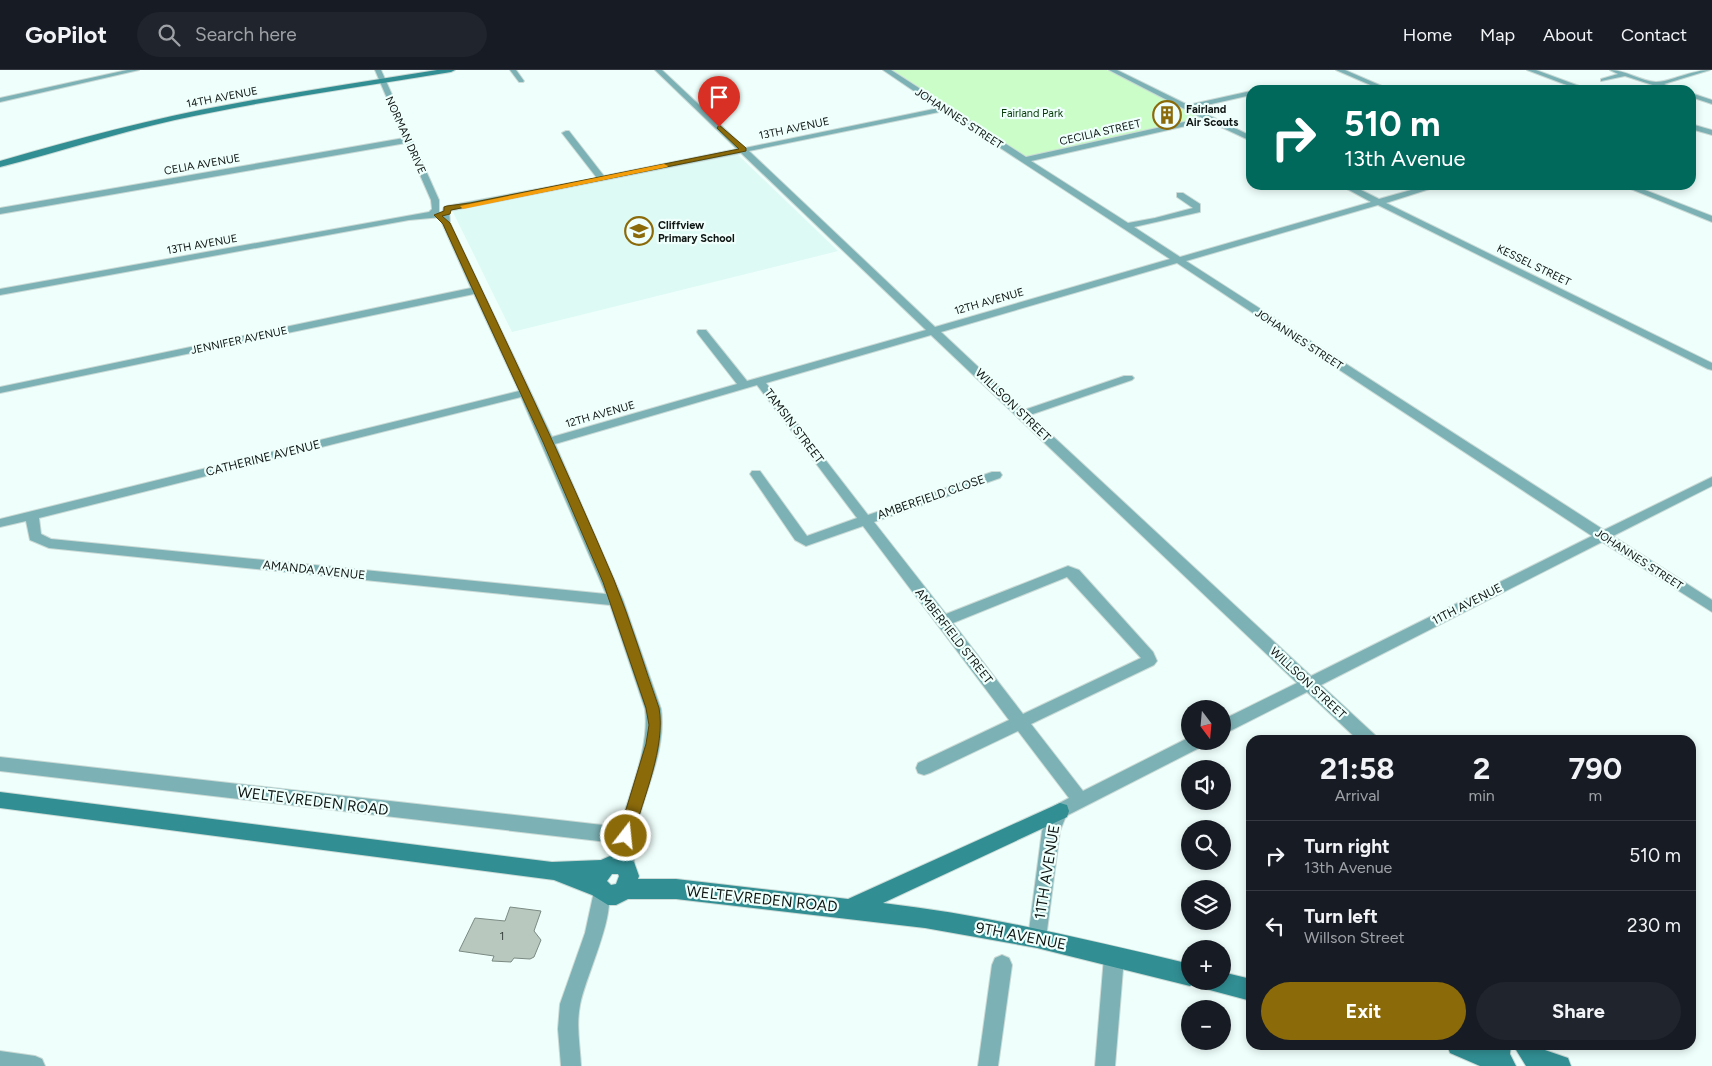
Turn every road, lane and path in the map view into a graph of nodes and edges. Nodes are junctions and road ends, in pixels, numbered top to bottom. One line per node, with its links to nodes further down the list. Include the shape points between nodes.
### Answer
1 (136, 70): 25 (street)
2 (378, 70): 16 (street, NORMAN DRIVE)
3 (451, 70): 16 (street, 14TH AVENUE)
4 (513, 70): 17 (street)
5 (658, 70): 35 (street, WILLSON STREET)
6 (886, 70): 28 (street, JOHANNES STREET)
7 (1339, 70): 18 (street)
8 (1530, 70): 19 (street)
9 (1613, 70): 13 (street)
10 (1704, 71): 14 (street); 20 (street)
11 (1116, 72): 12 (street); 27 (street)
12 (1128, 72)
13 (1625, 74): 15 (street); 20 (street)
14 (1712, 76)
15 (1603, 80)
16 (382, 81): 34 (street, NORMAN DRIVE); 37 (street, 14TH AVENUE, via 166,120)
17 (521, 81)
18 (1376, 85)
19 (1573, 85)
20 (1659, 85)
21 (1712, 92): 23 (street)
22 (1246, 95): 27 (street)
23 (1696, 98)
24 (1696, 98): 26 (street)
25 (0, 100)
26 (1712, 102)
27 (1187, 107): 29 (street)
28 (945, 109): 35 (street, 13TH AVENUE); 36 (street, JOHANNES STREET)
29 (1210, 118): 33 (street); 36 (street, CECILIA STREET)
30 (1696, 128): 32 (street)
31 (566, 133): 38 (street)
32 (1712, 133)
33 (1246, 136)
34 (408, 140): 44 (street, CELIA AVENUE); 45 (street, NORMAN DRIVE)
35 (744, 150): 38 (street, 13TH AVENUE); 51 (street, WILLSON STREET)
36 (1025, 160): 47 (street, JOHANNES STREET)
37 (0, 164)
38 (602, 179): 45 (street, 13TH AVENUE)
39 (1355, 190): 43 (street, KESSEL STREET)
40 (1421, 190): 43 (street, 12TH AVENUE)
41 (1637, 190): 46 (street)
42 (1180, 195): 47 (street, via 1197,206 1197,210)
43 (1380, 202): 48 (street, 12TH AVENUE); 53 (street, KESSEL STREET)
44 (0, 211)
45 (441, 213): 49 (street, NORMAN DRIVE); 50 (street, 13TH AVENUE)
46 (1712, 219)
47 (1126, 226): 48 (street, JOHANNES STREET)
48 (1178, 260): 51 (street, 12TH AVENUE); 68 (street, JOHANNES STREET)
49 (477, 290): 57 (street, JENNIFER AVENUE); 58 (street, NORMAN DRIVE)
50 (0, 292)
51 (934, 330): 55 (street, 12TH AVENUE); 59 (street, WILLSON STREET)
52 (702, 332): 56 (street)
53 (1712, 367)
54 (1128, 378): 59 (street)
55 (759, 381): 56 (street, 12TH AVENUE); 61 (street, TAMSIN STREET)
56 (744, 385): 60 (street, 12TH AVENUE)
57 (0, 390)
58 (525, 393): 60 (street, NORMAN DRIVE); 65 (street, CATHERINE AVENUE)
59 (1022, 414): 72 (street, WILLSON STREET)
60 (548, 442): 69 (street, NORMAN DRIVE)
61 (828, 472): 66 (street, AMBERFIELD STREET)
62 (756, 474): 66 (street, AMBERFIELD CLOSE, via 804,540)
63 (996, 475): 66 (street, AMBERFIELD CLOSE)
64 (1712, 481): 68 (street, 11TH AVENUE)
65 (32, 515): 67 (street, CATHERINE AVENUE); 69 (street, AMANDA AVENUE, via 35,537 48,544)
66 (865, 520): 71 (street, AMBERFIELD STREET)
67 (0, 523)
68 (1603, 536): 70 (street, JOHANNES STREET); 72 (street, 11TH AVENUE)
69 (616, 600): 82 (street, NORMAN DRIVE, via 653,708 655,725)
70 (1712, 607)
71 (942, 621): 73 (street, AMBERFIELD STREET); 73 (street, via 1068,571 1149,658 1146,663)
72 (1310, 684): 74 (street, 11TH AVENUE); 75 (street, WILLSON STREET)
73 (1019, 720): 78 (street); 80 (street, AMBERFIELD STREET)
74 (1231, 724)
75 (1364, 735)
76 (1181, 749): 80 (street, 11TH AVENUE)
77 (0, 764): 82 (street, WELTEVREDEN ROAD)
78 (924, 768)
79 (0, 800): 83 (street, WELTEVREDEN ROAD)
80 (1080, 800): 81 (street, 11TH AVENUE)
81 (1060, 811): 84 (street); 85 (street, 11TH AVENUE, via 1051,831)
82 (625, 839): 83 (street, NORMAN DRIVE)
83 (614, 880): 84 (street, WELTEVREDEN ROAD); 96 (street, via 570,1004)
84 (849, 909): 85 (street, 9TH AVENUE, via 925,918)
85 (1037, 938): 86 (street, 9TH AVENUE)
86 (1114, 957): 88 (street, 9TH AVENUE); 98 (street)
87 (1002, 965): 97 (street)
88 (1181, 973)
89 (1231, 985): 90 (street)
90 (1246, 989)
91 (1474, 1050): 93 (street)
92 (1529, 1052): 99 (street)
93 (1503, 1059)
94 (0, 1061): 95 (street)
95 (35, 1066)
96 (571, 1066)
97 (988, 1066)
98 (1105, 1066)
99 (1560, 1066)

